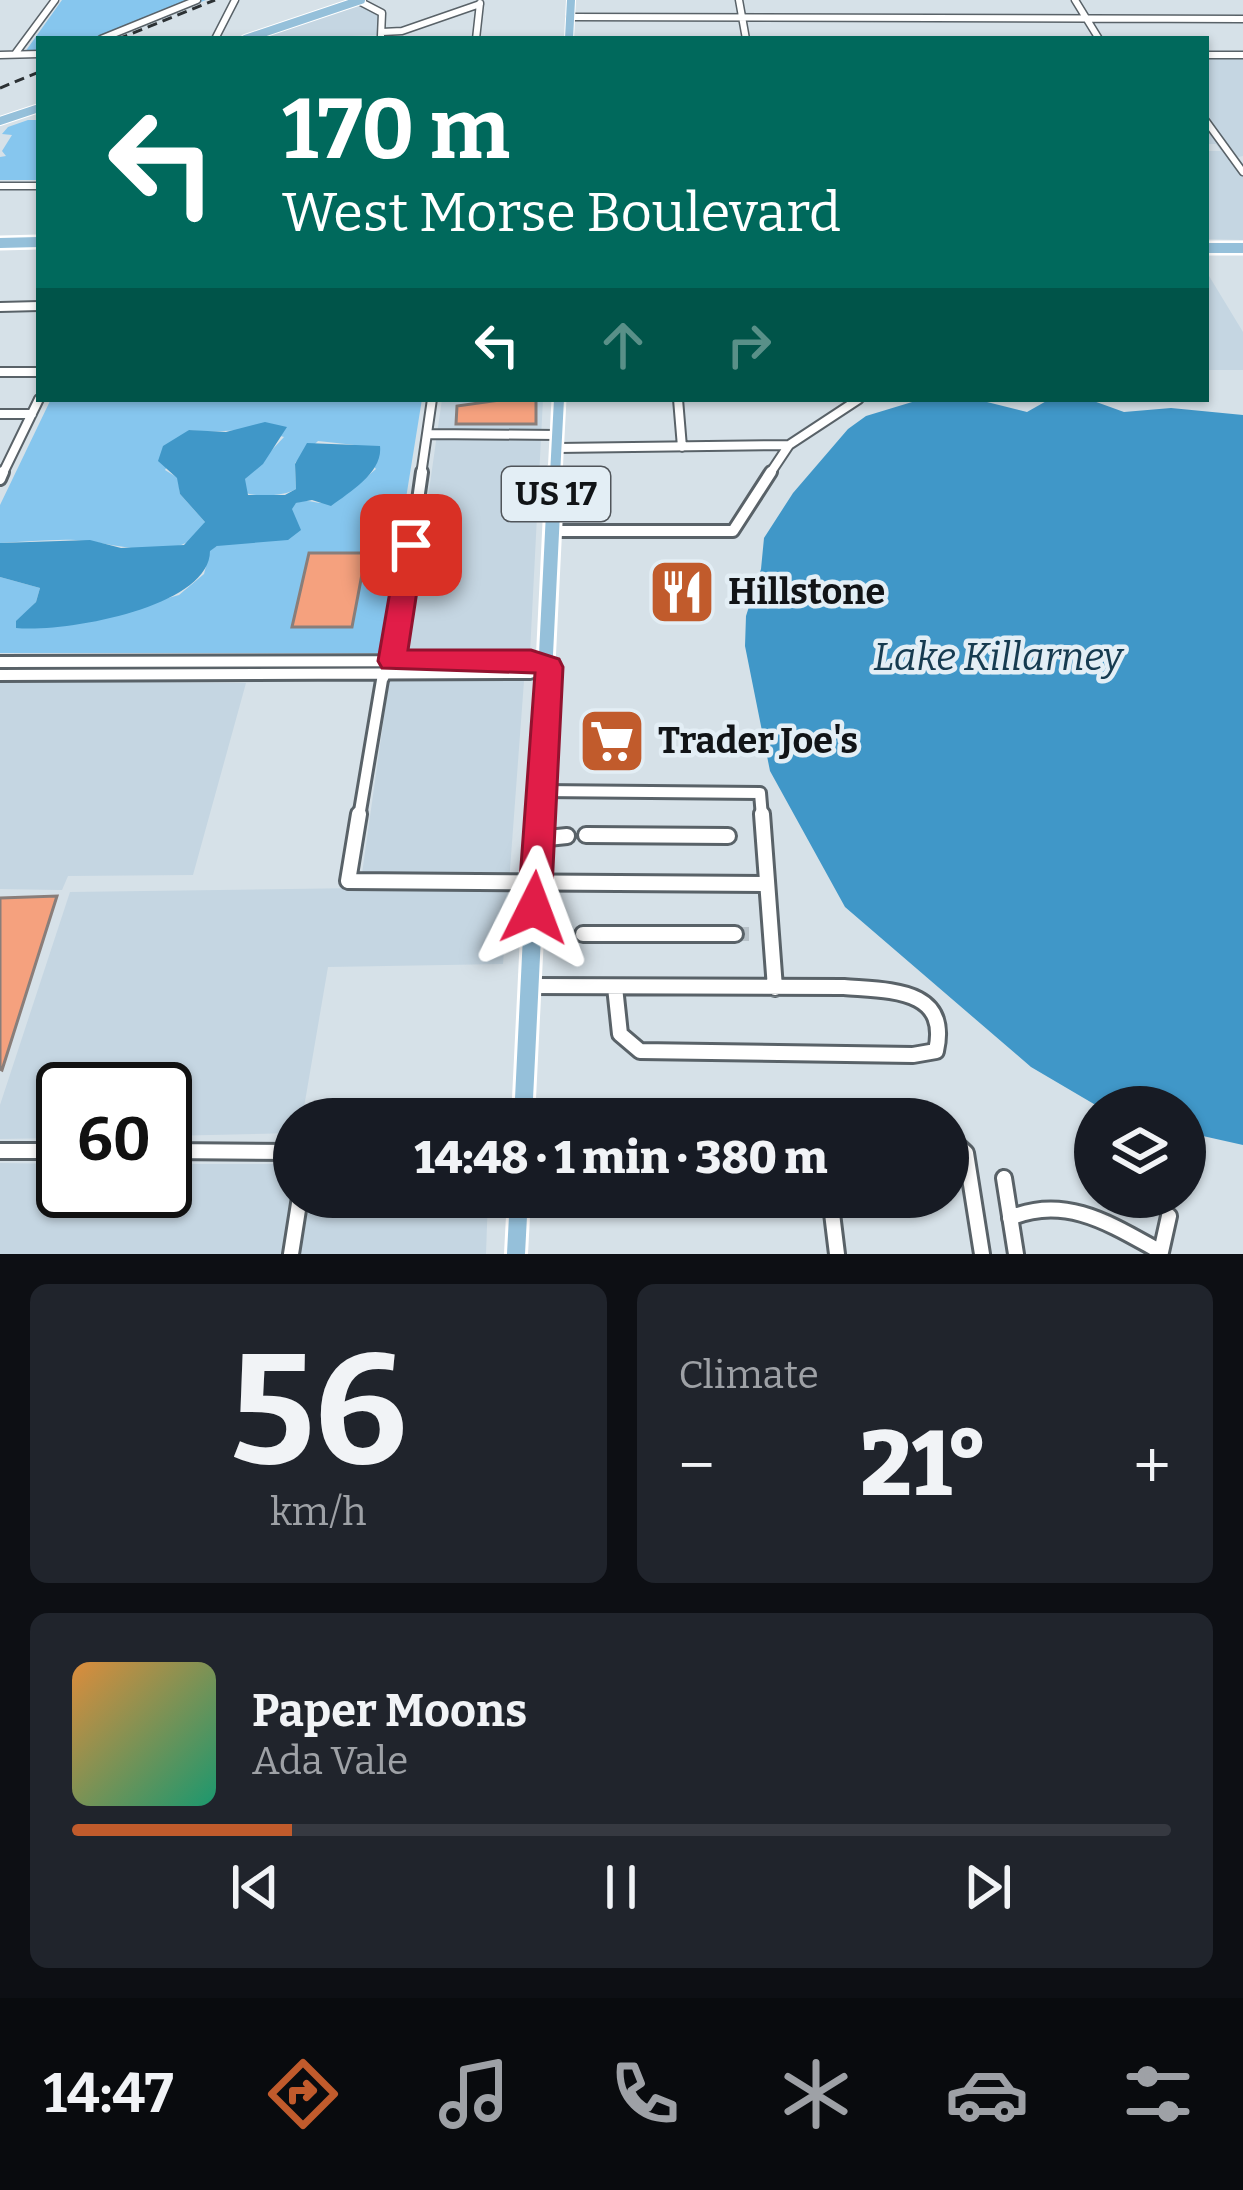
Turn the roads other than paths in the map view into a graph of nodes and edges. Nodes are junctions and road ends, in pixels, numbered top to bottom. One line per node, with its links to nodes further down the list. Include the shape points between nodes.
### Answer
1 (55, 0): 23 (street)
2 (197, 0): 13 (street)
3 (360, 0): 15 (main road); 16 (street, via 382,13)
4 (571, 0): 9 (main road)
5 (739, 0): 10 (street)
6 (1075, 0): 11 (street)
7 (236, 1): 14 (street)
8 (480, 2): 16 (street); 17 (street)
9 (570, 17): 10 (street); 18 (main road)
10 (743, 18): 11 (street); 19 (street)
11 (1086, 18): 12 (street); 20 (street)
12 (1243, 19)
13 (108, 36)
14 (216, 36)
15 (254, 36)
16 (381, 36)
17 (476, 36)
18 (569, 36)
19 (746, 36)
20 (1097, 36)
21 (36, 54): 23 (street)
22 (0, 55): 23 (street)
23 (14, 55)
24 (1209, 55): 25 (street)
25 (1243, 55)
26 (36, 111): 27 (main road)
27 (0, 121)
28 (1209, 125): 29 (street)
29 (1243, 172)
30 (0, 186): 31 (street)
31 (36, 186)
32 (36, 242): 33 (main road)
33 (0, 243)
34 (1209, 248): 35 (main road)
35 (1243, 248)
36 (36, 306): 37 (street)
37 (0, 307)
38 (0, 372): 39 (street)
39 (36, 372)
40 (38, 402): 46 (street)
41 (432, 402): 47 (street)
42 (559, 402): 48 (main road, US 17)
43 (678, 402): 49 (street)
44 (853, 402): 50 (street)
45 (0, 414): 46 (street)
46 (32, 414): 51 (street)
47 (427, 434): 48 (street); 55 (street)
48 (558, 442): 49 (street); 53 (main road, US 17)
49 (682, 446): 50 (street)
50 (789, 446): 53 (street, via 733,531)
51 (5, 460): 52 (street)
52 (0, 479)
53 (556, 531): 56 (main road, US 17)
54 (0, 662): 57 (street)
55 (389, 667): 56 (street); 57 (street); 66 (street, via 348,881)
56 (549, 667): 59 (main road, US 17)
57 (113, 668): 58 (street)
58 (0, 675)
59 (541, 791): 64 (street, via 760,793); 65 (main road, US 17)
60 (586, 835): 62 (street)
61 (567, 836): 65 (street)
62 (728, 836)
63 (746, 836): 64 (street)
64 (763, 836): 67 (street)
65 (538, 839): 66 (main road, US 17)
66 (536, 881): 67 (street); 68 (main road, US 17)
67 (767, 884): 73 (street)
68 (533, 934): 69 (street); 74 (main road, US 17)
69 (563, 934)
70 (583, 934): 71 (street)
71 (735, 934)
72 (754, 934): 73 (street)
73 (771, 934): 76 (street)
74 (530, 986): 75 (street); 77 (main road, US 17)
75 (615, 987): 76 (street); 76 (street, via 619,1037 640,1051 913,1055 935,1051 944,1030 922,1001 892,992)
76 (775, 988)
77 (524, 1098)
78 (0, 1151): 79 (street)
79 (36, 1151)
80 (192, 1151): 81 (street)
81 (273, 1152)
82 (969, 1173): 94 (street)
83 (1004, 1178): 88 (street)
84 (1074, 1210): 88 (street, via 1032,1208)
85 (297, 1218): 91 (street)
86 (518, 1218): 92 (main road)
87 (833, 1218): 93 (street)
88 (1010, 1218): 95 (street)
89 (1091, 1218): 90 (street, via 1161,1252)
90 (1169, 1218)
91 (291, 1254)
92 (516, 1254)
93 (837, 1254)
94 (982, 1254)
95 (1016, 1254)

